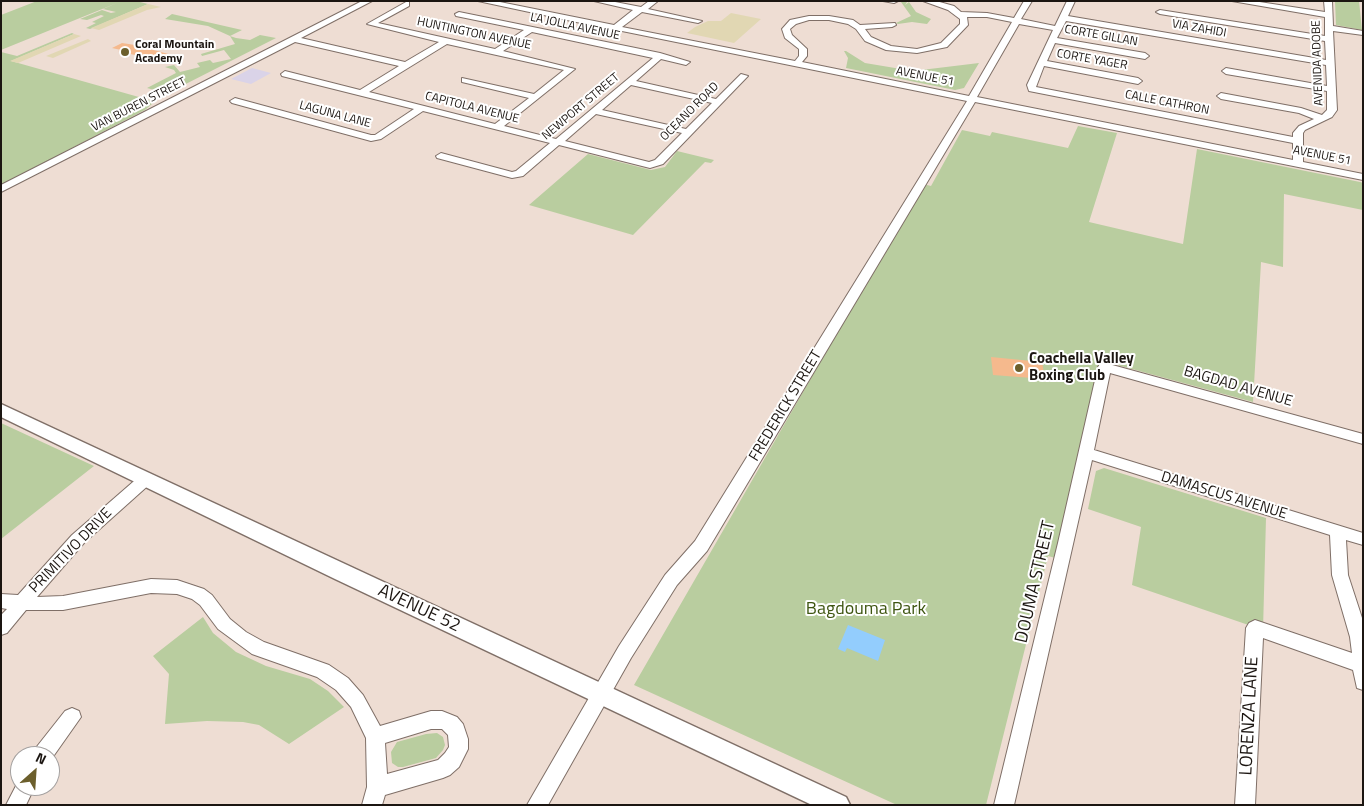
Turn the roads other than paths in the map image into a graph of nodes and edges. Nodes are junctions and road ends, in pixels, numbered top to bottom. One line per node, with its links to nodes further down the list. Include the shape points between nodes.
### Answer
1 (362, 1): 29 (street, VAN BUREN STREET)
2 (368, 1): 29 (street, VAN BUREN STREET)
3 (482, 1): 25 (street, AVENUE 51)
4 (598, 1): 14 (street)
5 (654, 1): 14 (street)
6 (887, 1): 7 (street)
7 (894, 1)
8 (927, 1): 17 (street)
9 (1028, 1): 21 (street, FREDERICK STREET)
10 (1072, 1): 19 (street)
11 (1236, 1): 18 (street)
12 (1328, 1): 18 (street, AVENIDA ADOBE)
13 (406, 4): 32 (street, HUNTINGTON AVENUE, via 371,24)
14 (641, 10): 20 (street); 25 (street, via 642,13)
15 (1160, 12): 30 (street)
16 (459, 14): 27 (street, LA JOLLA AVENUE)
17 (961, 14): 21 (street, via 980,14); 23 (street, via 965,22 948,42 925,50 883,47 868,39)
18 (1329, 15): 24 (street, AVENIDA ADOBE)
19 (1064, 18): 26 (street); 39 (street, VIA ZAHIDI)
20 (698, 21)
21 (1016, 22): 26 (street); 53 (street, FREDERICK STREET)
22 (892, 25): 23 (street)
23 (859, 27): 40 (street, via 842,20 812,18 790,24 786,29 788,36 803,50)
24 (1329, 28): 28 (street); 30 (street, AVENIDA ADOBE)
25 (618, 29): 33 (street); 40 (street, AVENUE 51)
26 (1058, 29): 31 (street)
27 (531, 30): 33 (street, LA JOLLA AVENUE); 34 (street)
28 (1363, 33)
29 (291, 39): 41 (street); 47 (street, VAN BUREN STREET); 68 (street, VAN BUREN STREET)
30 (1329, 39): 39 (street, AVENIDA ADOBE)
31 (1053, 40): 36 (street, CORTE GILLAN); 38 (street)
32 (446, 41): 34 (street, HUNTINGTON AVENUE); 41 (street)
33 (598, 44): 35 (street, LA JOLLA AVENUE)
34 (496, 52): 51 (street, HUNTINGTON AVENUE, via 571,70)
35 (660, 56): 37 (street, LA JOLLA AVENUE); 48 (street, NEWPORT STREET)
36 (1145, 56)
37 (686, 62)
38 (1042, 63): 46 (street, CORTE YAGER); 62 (street, CALLE CATHRON, via 1032,88)
39 (1330, 63): 49 (street, AVENIDA ADOBE)
40 (797, 64): 53 (street, AVENUE 51)
41 (406, 65): 50 (street)
42 (1226, 71): 49 (street)
43 (285, 74): 50 (street, CAPITOLA AVENUE)
44 (744, 76): 56 (street, OCEANO ROAD)
45 (465, 80): 51 (street)
46 (1138, 81)
47 (201, 82): 54 (street); 68 (street, VAN BUREN STREET)
48 (629, 82): 56 (street); 58 (street, NEWPORT STREET)
49 (1331, 89): 59 (street, AVENIDA ADOBE, via 1332,110)
50 (361, 93): 57 (street, CAPITOLA AVENUE)
51 (537, 96): 60 (street)
52 (1221, 96): 59 (street)
53 (972, 99): 65 (street, AVENUE 51); 80 (street, FREDERICK STREET, via 701,546 671,580)
54 (163, 100)
55 (235, 101): 57 (street, LAGUNA LANE, via 371,138)
56 (718, 102): 61 (street, OCEANO ROAD)
57 (421, 108): 60 (street, CAPITOLA AVENUE)
58 (596, 111): 61 (street); 63 (street, NEWPORT STREET)
59 (1322, 118): 62 (street, AVENIDA ADOBE, via 1302,128)
60 (497, 127): 63 (street, CAPITOLA AVENUE)
61 (688, 132): 66 (street, OCEANO ROAD)
62 (1298, 141): 65 (street)
63 (558, 142): 64 (street, NEWPORT STREET, via 516,176); 66 (street, CAPITOLA AVENUE)
64 (441, 156)
65 (1298, 164): 67 (street, AVENUE 51)
66 (653, 165)
67 (1363, 177)
68 (1, 188)
69 (1105, 367): 71 (street, BAGDAD AVENUE); 72 (street, DOUMA STREET)
70 (1, 410): 73 (main road, AVENUE 52)
71 (1363, 439)
72 (1085, 453): 74 (street, DAMASCUS AVENUE); 90 (street, DOUMA STREET)
73 (146, 479): 77 (street, PRIMITIVO DRIVE, via 78,539); 80 (main road, AVENUE 52)
74 (1338, 531): 75 (street, DAMASCUS AVENUE); 79 (street, via 1340,580 1360,637)
75 (1363, 539)
76 (1, 601): 77 (street)
77 (21, 603): 78 (street, PRIMITIVO DRIVE); 82 (street, via 77,601 151,586 188,590 206,600 224,624 258,648 323,671 342,684 357,701)
78 (1, 628)
79 (1362, 673): 91 (street, LORENZA LANE, via 1255,628)
80 (602, 694): 88 (street, FREDERICK STREET); 89 (main road, AVENUE 52)
81 (72, 717): 83 (street)
82 (375, 738): 84 (street); 84 (street, via 389,731 442,720 450,723 459,739 452,760 442,768)
83 (50, 746)
84 (375, 796)
85 (16, 804): 86 (street); 87 (street)
86 (9, 805)
87 (29, 805)
88 (537, 805)
89 (838, 805)
90 (1004, 805)
91 (1245, 805)

